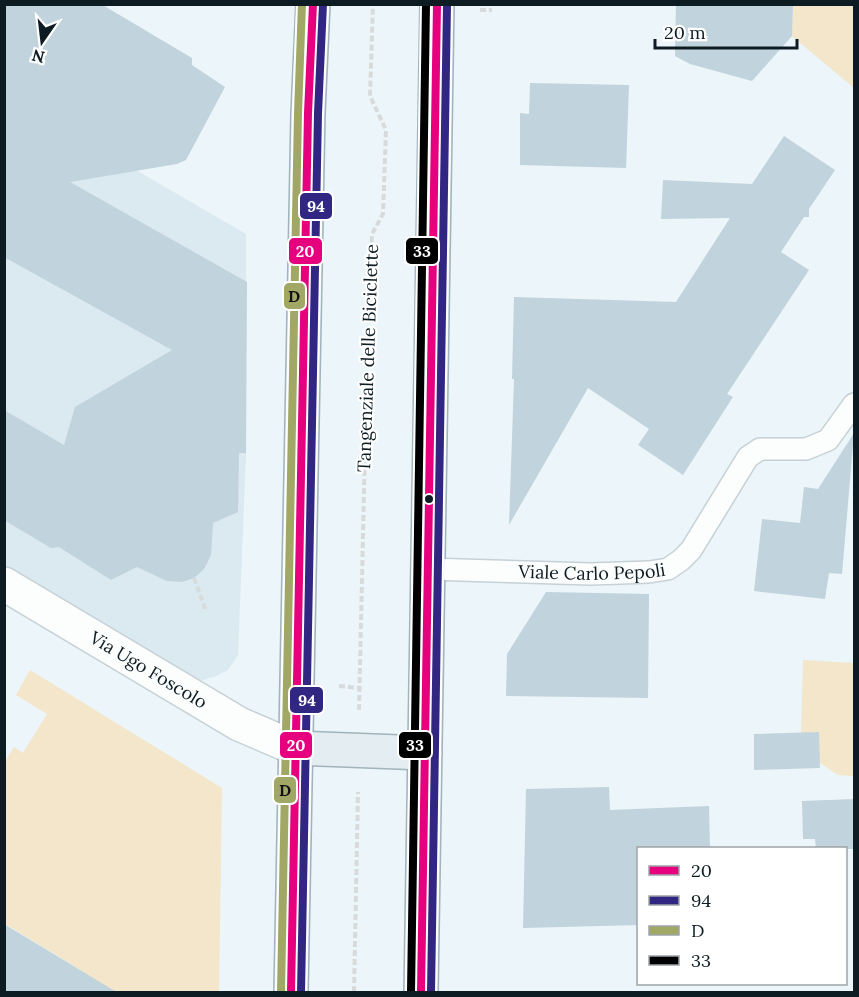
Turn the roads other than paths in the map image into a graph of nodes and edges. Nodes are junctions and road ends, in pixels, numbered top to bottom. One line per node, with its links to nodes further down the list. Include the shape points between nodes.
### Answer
1 (313, 4): 6 (main road)
2 (437, 4): 4 (main road)
3 (855, 404): 4 (lane, Viale Carlo Pepoli, via 828,440 806,449 760,449 748,457 691,550 668,569 591,574)
4 (428, 569): 7 (main road)
5 (4, 584): 6 (street, Via Ugo Foscolo, via 239,724)
6 (295, 748): 7 (main road); 8 (main road)
7 (425, 753): 9 (main road)
8 (291, 993)
9 (421, 993)

